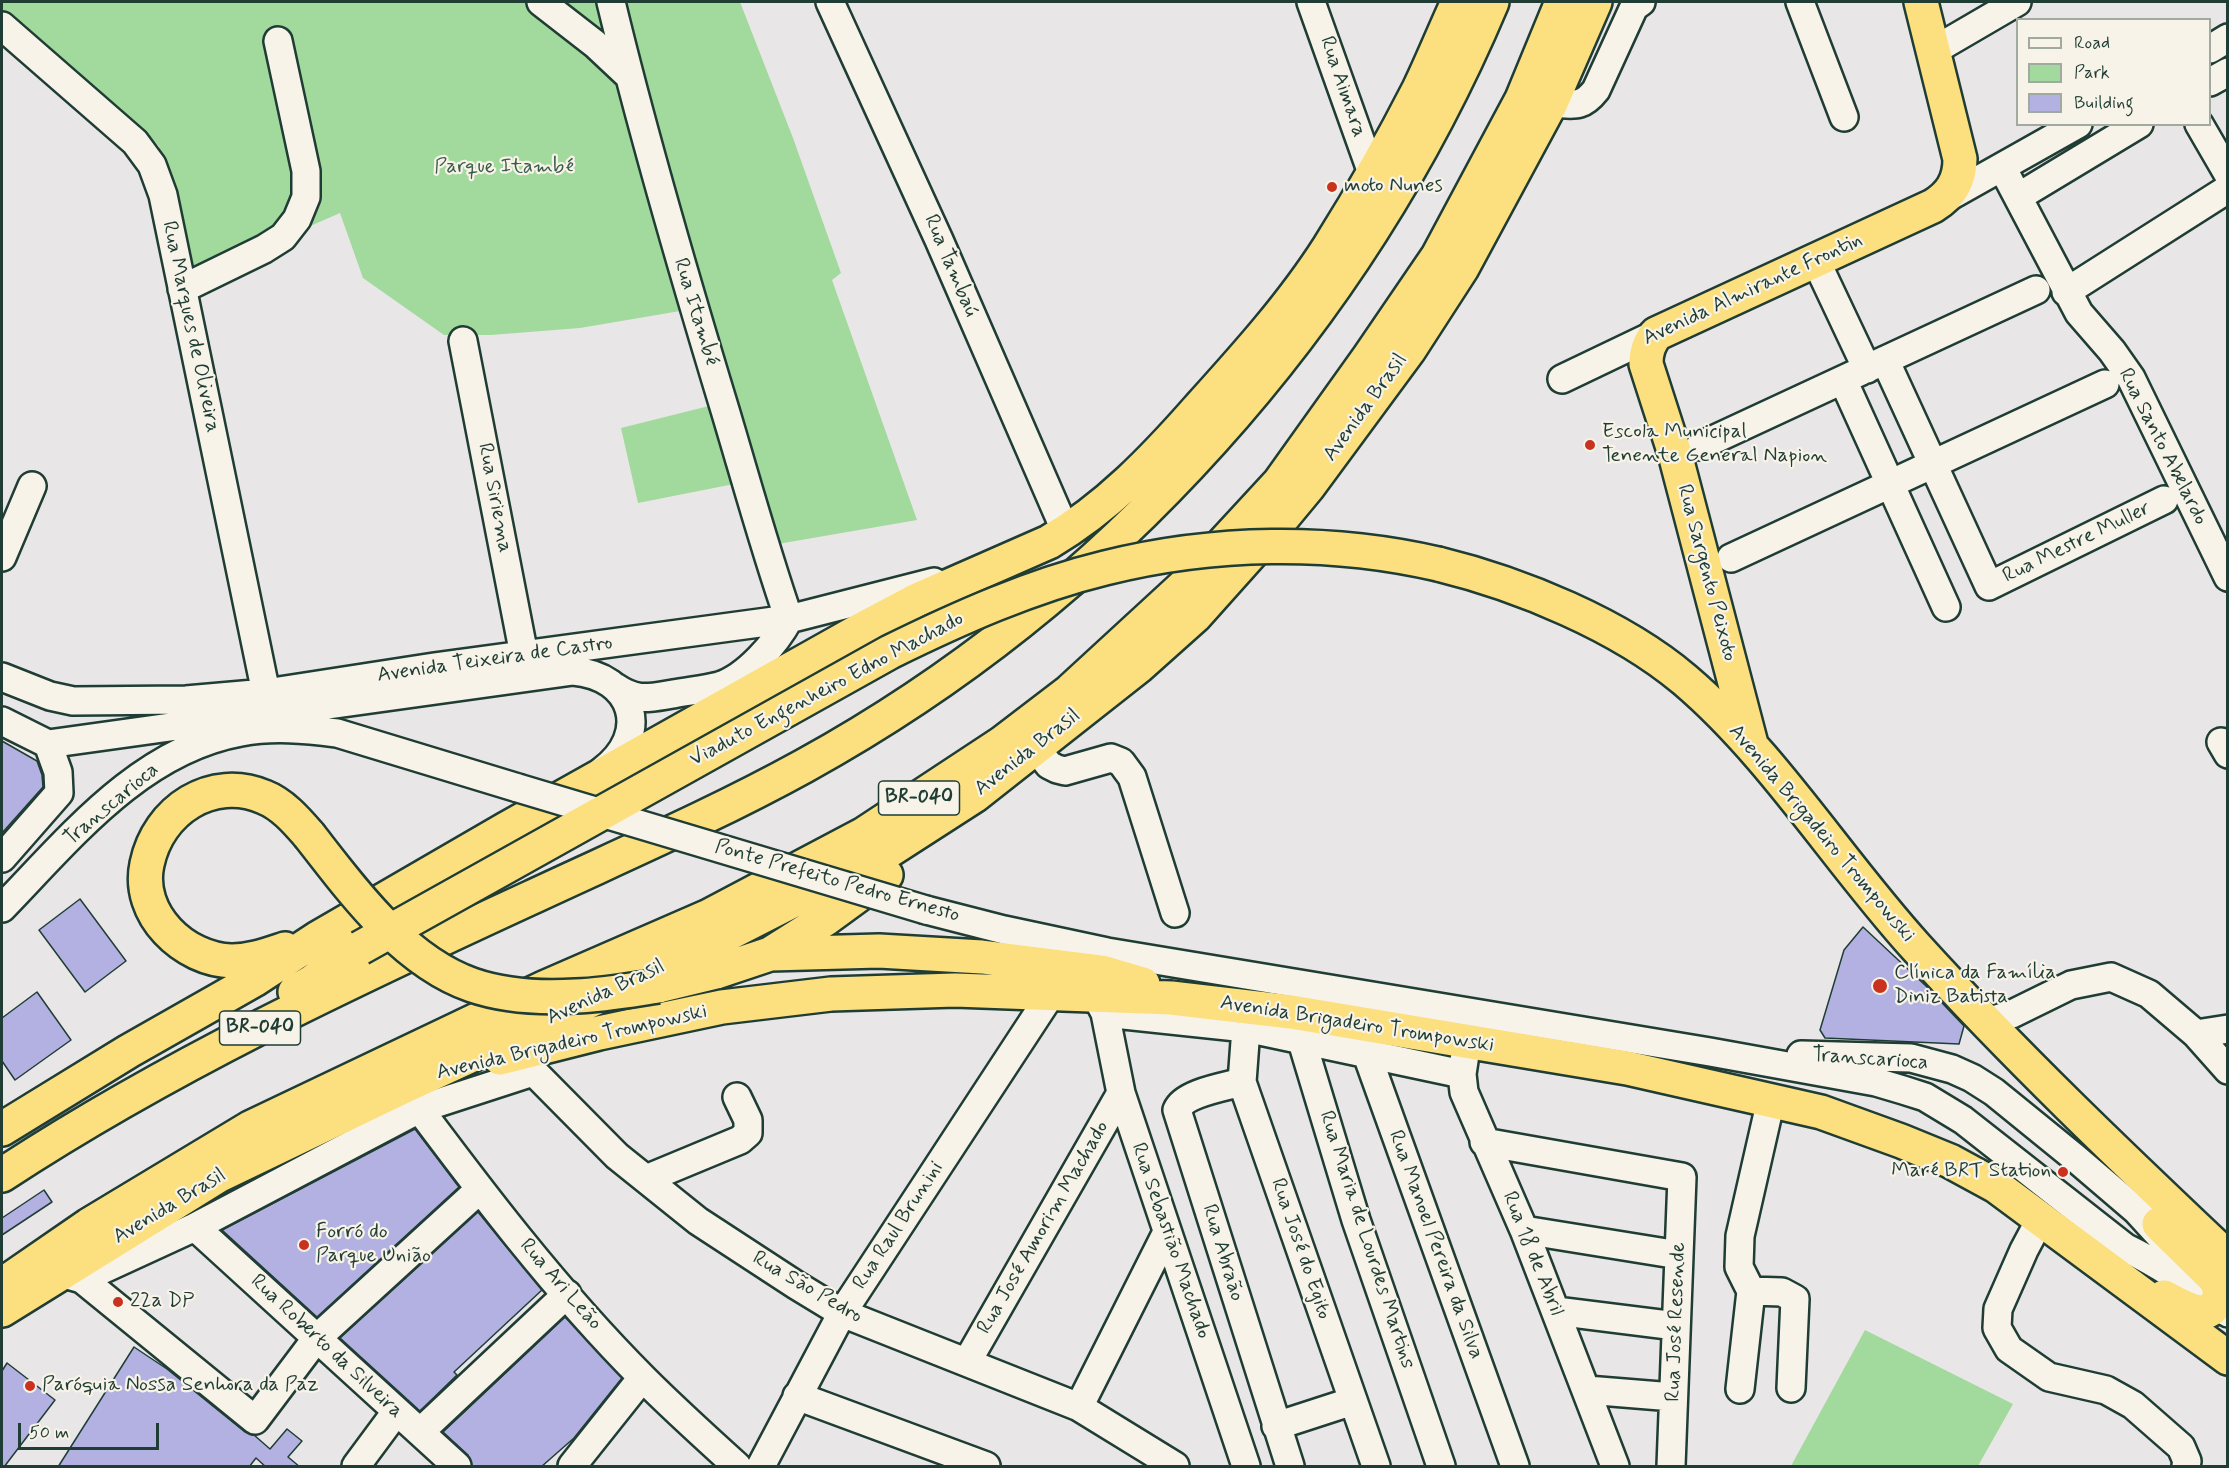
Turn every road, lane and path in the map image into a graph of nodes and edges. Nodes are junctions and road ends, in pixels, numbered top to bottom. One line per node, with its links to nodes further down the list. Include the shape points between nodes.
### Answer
1 (611, 2): 19 (street, Rua Itambé)
2 (830, 2): 46 (street, Rua Tambaú, via 935,230)
3 (1311, 2): 27 (street, Rua Aimara)
4 (1458, 2): 27 (highway, via 1419,88)
5 (1492, 2): 97 (highway, BR-040, via 1469,57 1407,174 1360,249 1269,374 1179,477 1049,598 925,691 805,765 688,826 280,1017 68,1133)
6 (1562, 2): 108 (highway, Avenida Brasil / BR-040, via 1522,99 1438,256 1369,357 1279,483 1183,587 1070,691 1002,743 864,834 707,917 544,988 250,1128 89,1226)
7 (1595, 2): 21 (highway, Avenida Brasil)
8 (1641, 2): 21 (street, via 1634,8 1588,100 1579,105)
9 (1800, 2): 22 (street)
10 (1921, 2): 17 (highway)
11 (2017, 2): 17 (street)
12 (556, 4): 19 (street)
13 (2, 26): 33 (street, Rua Marques de Oliveira, via 135,142 152,165 163,195)
14 (2228, 38): 16 (street)
15 (278, 41): 33 (street, via 306,171 306,197 297,219 283,237)
16 (2211, 48)
17 (1933, 51): 29 (highway)
18 (2228, 72): 20 (street)
19 (628, 75): 53 (street, Rua Itambé, via 677,254)
20 (2211, 81)
21 (1551, 103): 64 (highway, Avenida Brasil, via 1462,268 1409,350 1308,487 1195,616)
22 (1844, 117)
23 (2075, 126): 26 (street, Avenida Almirante Frontin)
24 (2136, 126): 31 (street)
25 (2200, 126): 28 (street)
26 (1998, 170): 29 (street, Avenida Almirante Frontin); 29 (street, via 1978,169); 31 (street, Rua Santo Abelardo)
27 (1372, 173): 46 (highway, via 1328,248 1279,316 1156,456)
28 (2228, 174)
29 (1953, 180): 32 (highway, Avenida Almirante Frontin)
30 (2228, 189): 35 (street)
31 (2018, 197): 35 (street, Rua Santo Abelardo)
32 (1816, 261): 36 (highway, Avenida Almirante Frontin); 38 (street)
33 (182, 289): 59 (street, Rua Marques de Oliveira)
34 (2036, 290): 38 (street)
35 (2066, 292): 51 (street, Rua Santo Abelardo, via 2131,378)
36 (1656, 334): 39 (street, Avenida Almirante Frontin); 63 (highway, Rua Sargento Peixoto, via 1648,345 1646,364 1675,454)
37 (463, 341): 55 (street, Rua Siriema)
38 (1865, 369): 41 (street); 42 (street); 43 (street)
39 (1562, 379)
40 (2105, 384): 42 (street)
41 (1700, 446)
42 (1933, 464): 43 (street); 45 (street, Rua Mestre Muller, via 1989,586)
43 (1890, 484): 48 (street); 52 (street)
44 (32, 486): 47 (street)
45 (2164, 500)
46 (1066, 532): 50 (highway)
47 (2, 557)
48 (1731, 558)
49 (1438, 564): 63 (highway, Avenida Brigadeiro Trompowski, via 1513,586 1624,639 1684,680); 71 (highway, Viaduto Engenheiro Edno Machado, bridge, via 1362,550 1230,549 1196,551 1106,568 1050,584 952,621 890,652)
50 (987, 569): 53 (street, Avenida Teixeira de Castro); 65 (highway, via 856,632)
51 (2228, 577)
52 (1946, 608)
53 (789, 619): 54 (street, Avenida Teixeira de Castro); 57 (street, via 764,654)
54 (724, 628): 55 (street, Avenida Teixeira de Castro); 57 (street, via 737,634 746,650 744,664)
55 (525, 655): 59 (street, Avenida Teixeira de Castro)
56 (2, 677): 59 (street, Avenida Teixeira de Castro, via 73,701 186,700)
57 (732, 678): 58 (street, via 718,686 645,698 627,695)
58 (615, 687): 62 (street, Avenida Teixeira de Castro, via 589,673 573,671); 65 (street, Avenida Teixeira de Castro, via 631,713 629,737 616,760)
59 (266, 693)
60 (2, 722): 62 (street)
61 (277, 728): 68 (street, Transcarioca, via 205,741 146,771 80,828); 75 (street, Ponte Prefeito Pedro Ernesto, bridge, via 337,733 364,740 926,910 1004,930 1107,952)
62 (48, 744): 67 (street, via 58,772 59,793)
63 (1752, 746): 77 (highway, Avenida Brigadeiro Trompowski, via 1851,871)
64 (1036, 748): 66 (highway, Avenida Brasil); 69 (street, via 1049,765 1065,771 1111,759 1121,762 1132,777)
65 (571, 794): 70 (highway)
66 (974, 796): 72 (highway, via 893,871); 90 (highway, Avenida Brasil, via 884,854)
67 (2, 858)
68 (2, 908)
69 (1175, 913)
70 (318, 938): 72 (highway, bridge, via 250,960 229,961 199,954 175,939 160,923 150,903 146,865 154,838 181,807 200,796 244,790 266,797 290,814 397,938 439,968 472,985 514,994 576,996 658,986); 94 (highway)
71 (353, 952): 94 (highway, via 229,1012 50,1112); 96 (highway, via 312,982)
72 (770, 954): 74 (highway, via 879,951 1053,964 1102,972)
73 (1051, 994): 76 (highway, Avenida Brigadeiro Trompowski); 86 (highway, Avenida Brigadeiro Trompowski, via 881,991 722,1007 599,1033); 114 (street, Rua Raul Brunini)
74 (1172, 998): 76 (highway, Avenida Brigadeiro Trompowski); 78 (highway, Avenida Brigadeiro Trompowski)
75 (1406, 1000): 85 (street, Transcarioca)
76 (1100, 1004): 79 (street); 91 (street, Rua Sebastião Machado)
77 (1987, 1022): 81 (street, via 2071,985 2112,977 2149,994); 84 (highway, Avenida Brigadeiro Trompowski)
78 (1296, 1025): 79 (street); 82 (highway, Avenida Brigadeiro Trompowski); 140 (street, Rua Maria de Lourdes Martins, via 1356,1220)
79 (1246, 1028): 89 (street, Rua José do Egito)
80 (2228, 1029): 81 (street)
81 (2196, 1034): 87 (street)
82 (1362, 1038): 83 (highway, Avenida Brigadeiro Trompowski); 88 (street); 141 (street, Rua Manoel Pereira da Silva)
83 (1467, 1041): 88 (street, Rua 18 de Abril); 93 (highway, Avenida Brigadeiro Trompowski, via 1627,1068)
84 (2015, 1051): 105 (highway, Avenida Brigadeiro Trompowski); 111 (highway, via 2041,1104 2215,1279)
85 (1710, 1052): 111 (street, Transcarioca, via 1876,1082 1925,1097 1963,1120 2126,1248); 111 (street, Transcarioca, via 1911,1058 1972,1078 2012,1106 2136,1210)
86 (525, 1063): 90 (highway, Avenida Brigadeiro Trompowski, via 476,1062); 98 (street, Rua São Pedro, via 617,1156)
87 (2228, 1070)
88 (1462, 1074): 95 (street, Rua 18 de Abril, via 1464,1092)
89 (1242, 1082): 125 (street, Rua José do Egito); 128 (street, Rua Abraão, via 1189,1097 1177,1110)
90 (413, 1092): 99 (street, Rua Ari Leão); 101 (street, Avenida Brasil); 107 (highway, Avenida Brasil, via 218,1176)
91 (1121, 1093): 103 (street, Rua Sebastião Machado); 118 (street, Rua José Amorim Machado)
92 (737, 1097): 98 (street, via 748,1120 748,1132 740,1140)
93 (1772, 1100): 100 (highway, Avenida Brigadeiro Trompowski, via 1852,1122 1950,1161 1996,1186); 109 (street, via 1740,1236 1739,1267)
94 (6, 1126)
95 (1484, 1142): 102 (street, Rua 18 de Abril); 104 (street, Rua José Resende, via 1682,1177)
96 (2, 1157)
97 (2, 1175)
98 (646, 1179): 114 (street, Rua São Pedro, via 698,1221)
99 (479, 1190): 110 (street, Rua Ari Leão); 116 (street)
100 (2041, 1218): 106 (highway, Avenida Brigadeiro Trompowski); 144 (street, via 1998,1309 1997,1328 2008,1349 2049,1377 2106,1390 2133,1405 2181,1447)
101 (195, 1227): 107 (street, Avenida Brasil); 116 (street, Rua Roberto da Silveira)
102 (1524, 1230): 104 (street); 113 (street, Rua 18 de Abril)
103 (1167, 1232): 126 (street); 137 (street, Rua Sebastião Machado)
104 (1679, 1255): 115 (street, Rua José Resende)
105 (2228, 1258)
106 (2104, 1266): 111 (highway, via 2193,1312 2202,1313); 117 (highway, Avenida Brigadeiro Trompowski)
107 (71, 1276): 112 (highway, Avenida Brasil); 116 (street, via 255,1420)
108 (2, 1285)
109 (1752, 1291): 120 (street, via 1782,1293 1795,1299); 121 (street)
110 (567, 1294): 119 (street, Rua Ari Leão); 129 (street)
111 (2222, 1305)
112 (2, 1310)
113 (1556, 1311): 115 (street); 122 (street, Rua 18 de Abril)
114 (842, 1313): 118 (street, Rua São Pedro); 123 (street, Rua Raul Brunini)
115 (1676, 1326): 124 (street, Rua José Resende)
116 (316, 1339): 127 (street, Rua Roberto da Silveira)
117 (2228, 1358)
118 (967, 1362): 126 (street, Rua São Pedro)
119 (642, 1378): 132 (street); 133 (street, Rua Ari Leão)
120 (1791, 1388)
121 (1740, 1389)
122 (1587, 1390): 124 (street); 142 (street, Rua 18 de Abril)
123 (797, 1396): 134 (street, Rua Raul Brunini); 135 (street)
124 (1673, 1397): 143 (street, Rua José Resende)
125 (1353, 1401): 128 (street); 139 (street, Rua José do Egito)
126 (1079, 1407): 136 (street, Rua São Pedro)
127 (396, 1412): 129 (street, Rua Roberto da Silveira); 130 (street)
128 (1276, 1426): 138 (street, Rua Abraão)
129 (420, 1432): 131 (street, Rua Roberto da Silveira)
130 (356, 1467)
131 (457, 1467)
132 (572, 1467)
133 (738, 1467)
134 (761, 1467)
135 (986, 1467)
136 (1175, 1467)
137 (1246, 1467)
138 (1290, 1467)
139 (1376, 1467)
140 (1441, 1467)
141 (1515, 1467)
142 (1615, 1467)
143 (1671, 1467)
144 (2186, 1467)

